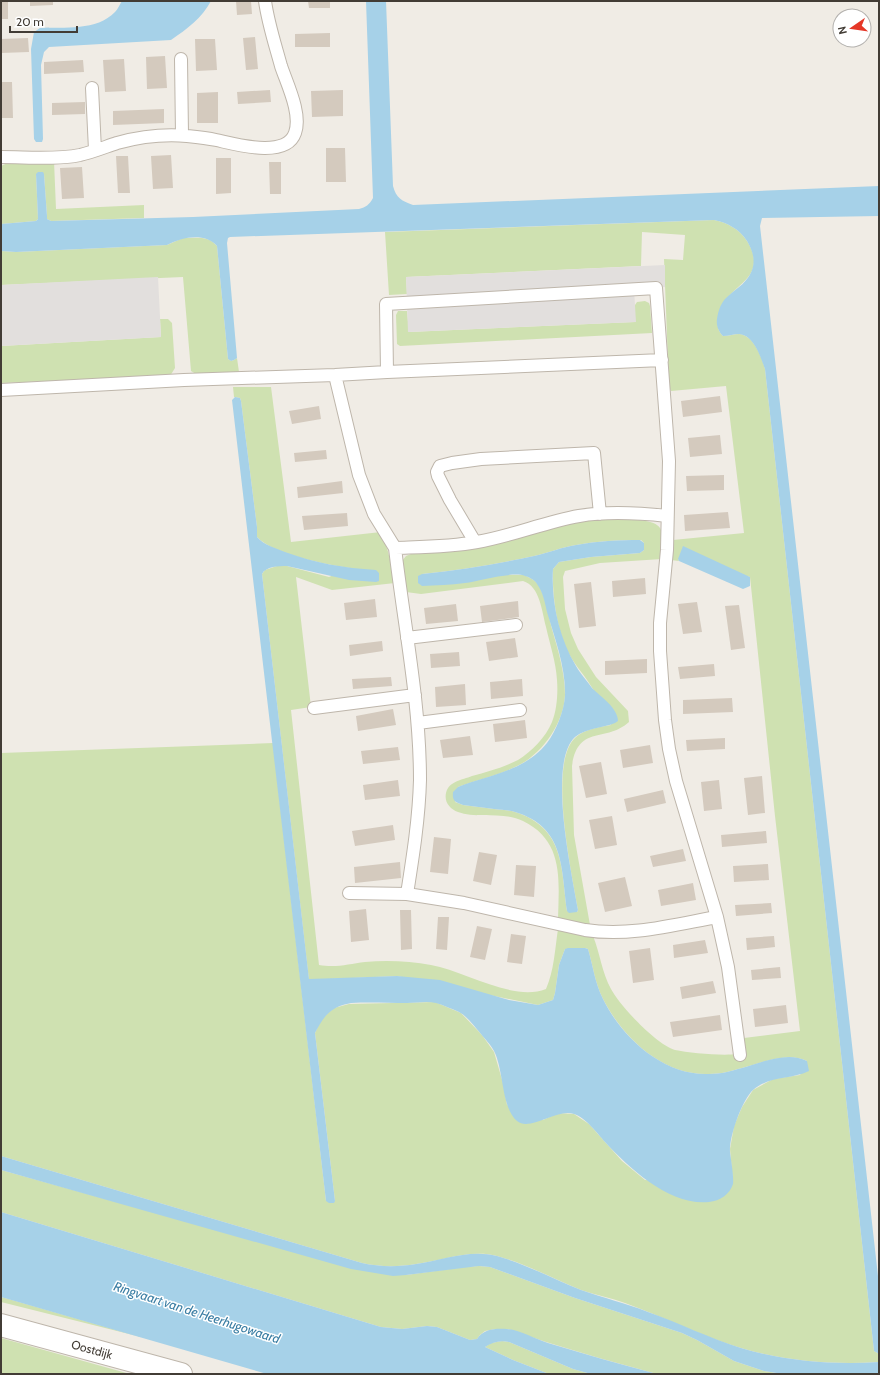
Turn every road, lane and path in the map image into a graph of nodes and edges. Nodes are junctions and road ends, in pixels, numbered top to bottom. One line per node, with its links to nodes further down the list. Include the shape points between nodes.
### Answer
1 (265, 1): 4 (lane, via 274,42 295,108 294,135 281,145 259,148)
2 (181, 59): 4 (lane)
3 (92, 88): 5 (lane)
4 (182, 136): 5 (lane, via 152,136)
5 (95, 150): 6 (lane, via 78,155)
6 (1, 158)
7 (662, 360): 8 (lane); 8 (lane, via 656,288 642,288 386,304); 12 (lane, via 669,461)
8 (388, 372): 9 (lane)
9 (334, 376): 10 (lane, via 184,380); 14 (lane, via 359,475 374,514)
10 (1, 390)
11 (600, 514): 12 (lane); 13 (lane, via 561,520); 13 (lane, via 594,453 481,459 440,466 438,476)
12 (667, 516): 23 (lane, via 667,550 660,630 665,720 676,781)
13 (475, 542): 14 (lane)
14 (395, 548): 16 (lane)
15 (516, 625): 16 (lane)
16 (407, 638): 17 (lane)
17 (415, 695): 18 (lane); 20 (lane)
18 (314, 708)
19 (520, 710): 20 (lane)
20 (418, 723): 22 (lane, via 420,780 417,826)
21 (349, 893): 22 (lane)
22 (406, 894): 23 (lane, via 464,903 602,933 636,931)
23 (717, 917): 24 (lane, via 728,967)
24 (740, 1056)
25 (1, 1325): 26 (street, Oostdijk)
26 (181, 1374)

